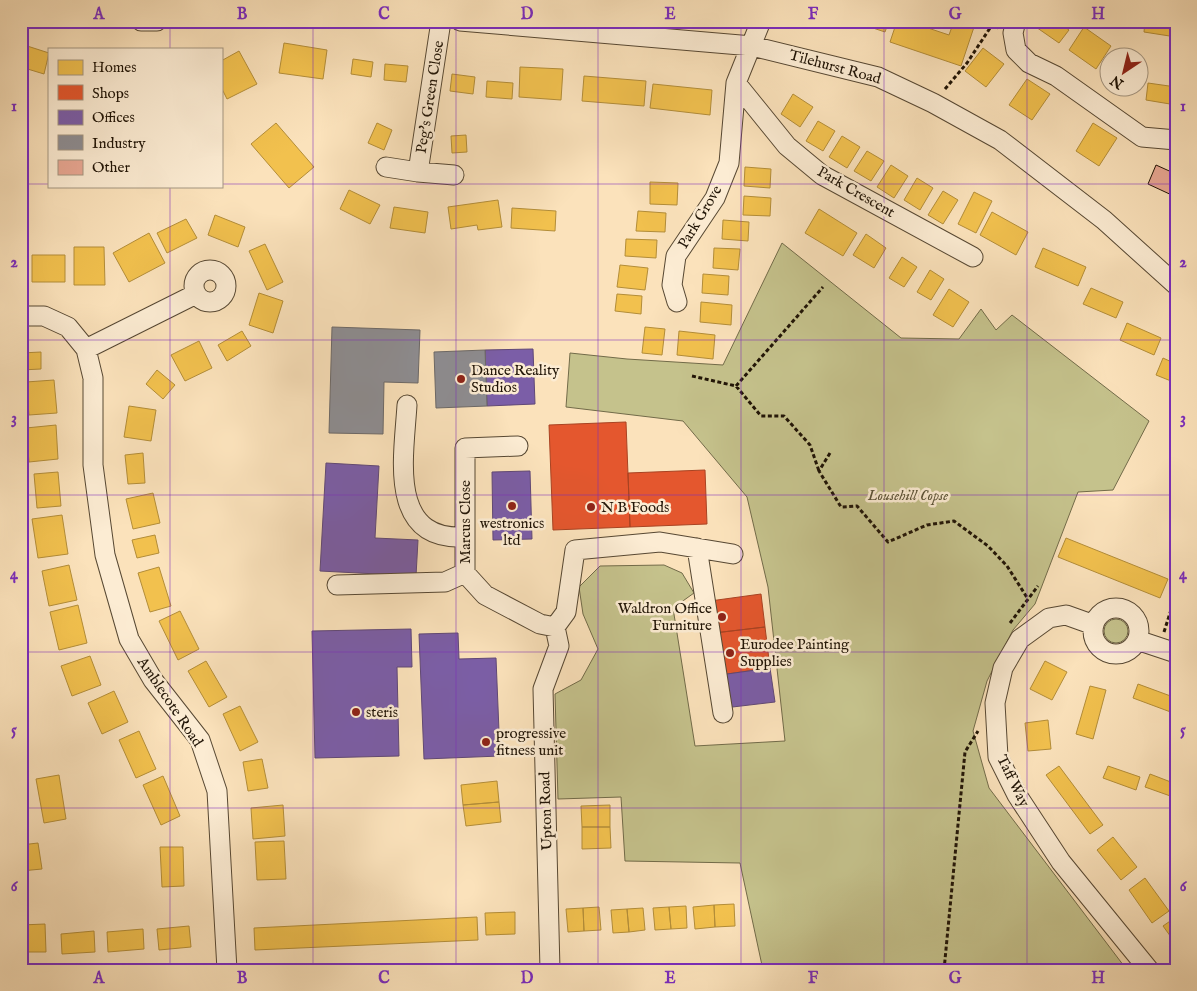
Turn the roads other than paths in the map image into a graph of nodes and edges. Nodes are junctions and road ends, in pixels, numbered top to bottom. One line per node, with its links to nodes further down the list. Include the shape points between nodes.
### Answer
1 (141, 21): 2 (street)
2 (157, 21)
3 (441, 21): 11 (street, Peg's Green Close)
4 (460, 21): 7 (street, Tilehurst Road)
5 (761, 21): 7 (street, Park Grove)
6 (1014, 27): 9 (street, via 1016,50 1030,63 1056,76 1142,137)
7 (752, 46): 8 (street, Park Grove); 14 (street, Tilehurst Road, via 878,76 1000,140 1104,220)
8 (736, 83): 13 (street, Park Crescent, via 787,146 822,175); 16 (street, Park Grove, via 729,163 714,198 676,256 672,285)
9 (1176, 140)
10 (386, 167): 11 (street, Peg's Green Close)
11 (418, 172): 12 (street, Peg's Green Close)
12 (454, 175)
13 (973, 257)
14 (1176, 285)
15 (196, 294): 18 (street)
16 (677, 302)
17 (21, 316): 18 (street, Amblecote Road, via 44,316 68,327)
18 (86, 349): 31 (street, Amblecote Road, via 93,378 94,465 105,555 129,639 153,680 200,740 217,791)
19 (407, 405): 21 (street, via 403,471 406,504 415,517 433,532 448,538)
20 (518, 446): 21 (street, Marcus Close, via 464,448)
21 (465, 537): 24 (street, Marcus Close)
22 (697, 548): 23 (street); 27 (street, via 660,542 575,550 566,612); 30 (street)
23 (733, 554)
24 (465, 573): 25 (street, via 445,582); 27 (street, Marcus Close, via 485,595 540,624)
25 (337, 585)
26 (1094, 625): 28 (street, via 1096,640 1113,654 1127,651); 28 (street, via 1109,609 1124,610 1136,619); 33 (street, Taff Way, via 1066,615 1049,618 1020,639 1003,668 995,703 998,758 1017,795 1062,862)
27 (555, 627): 32 (street, Upton Road, via 559,646 543,689)
28 (1137, 640): 29 (street)
29 (1167, 650)
30 (723, 713)
31 (227, 970)
32 (550, 970)
33 (1149, 970)

